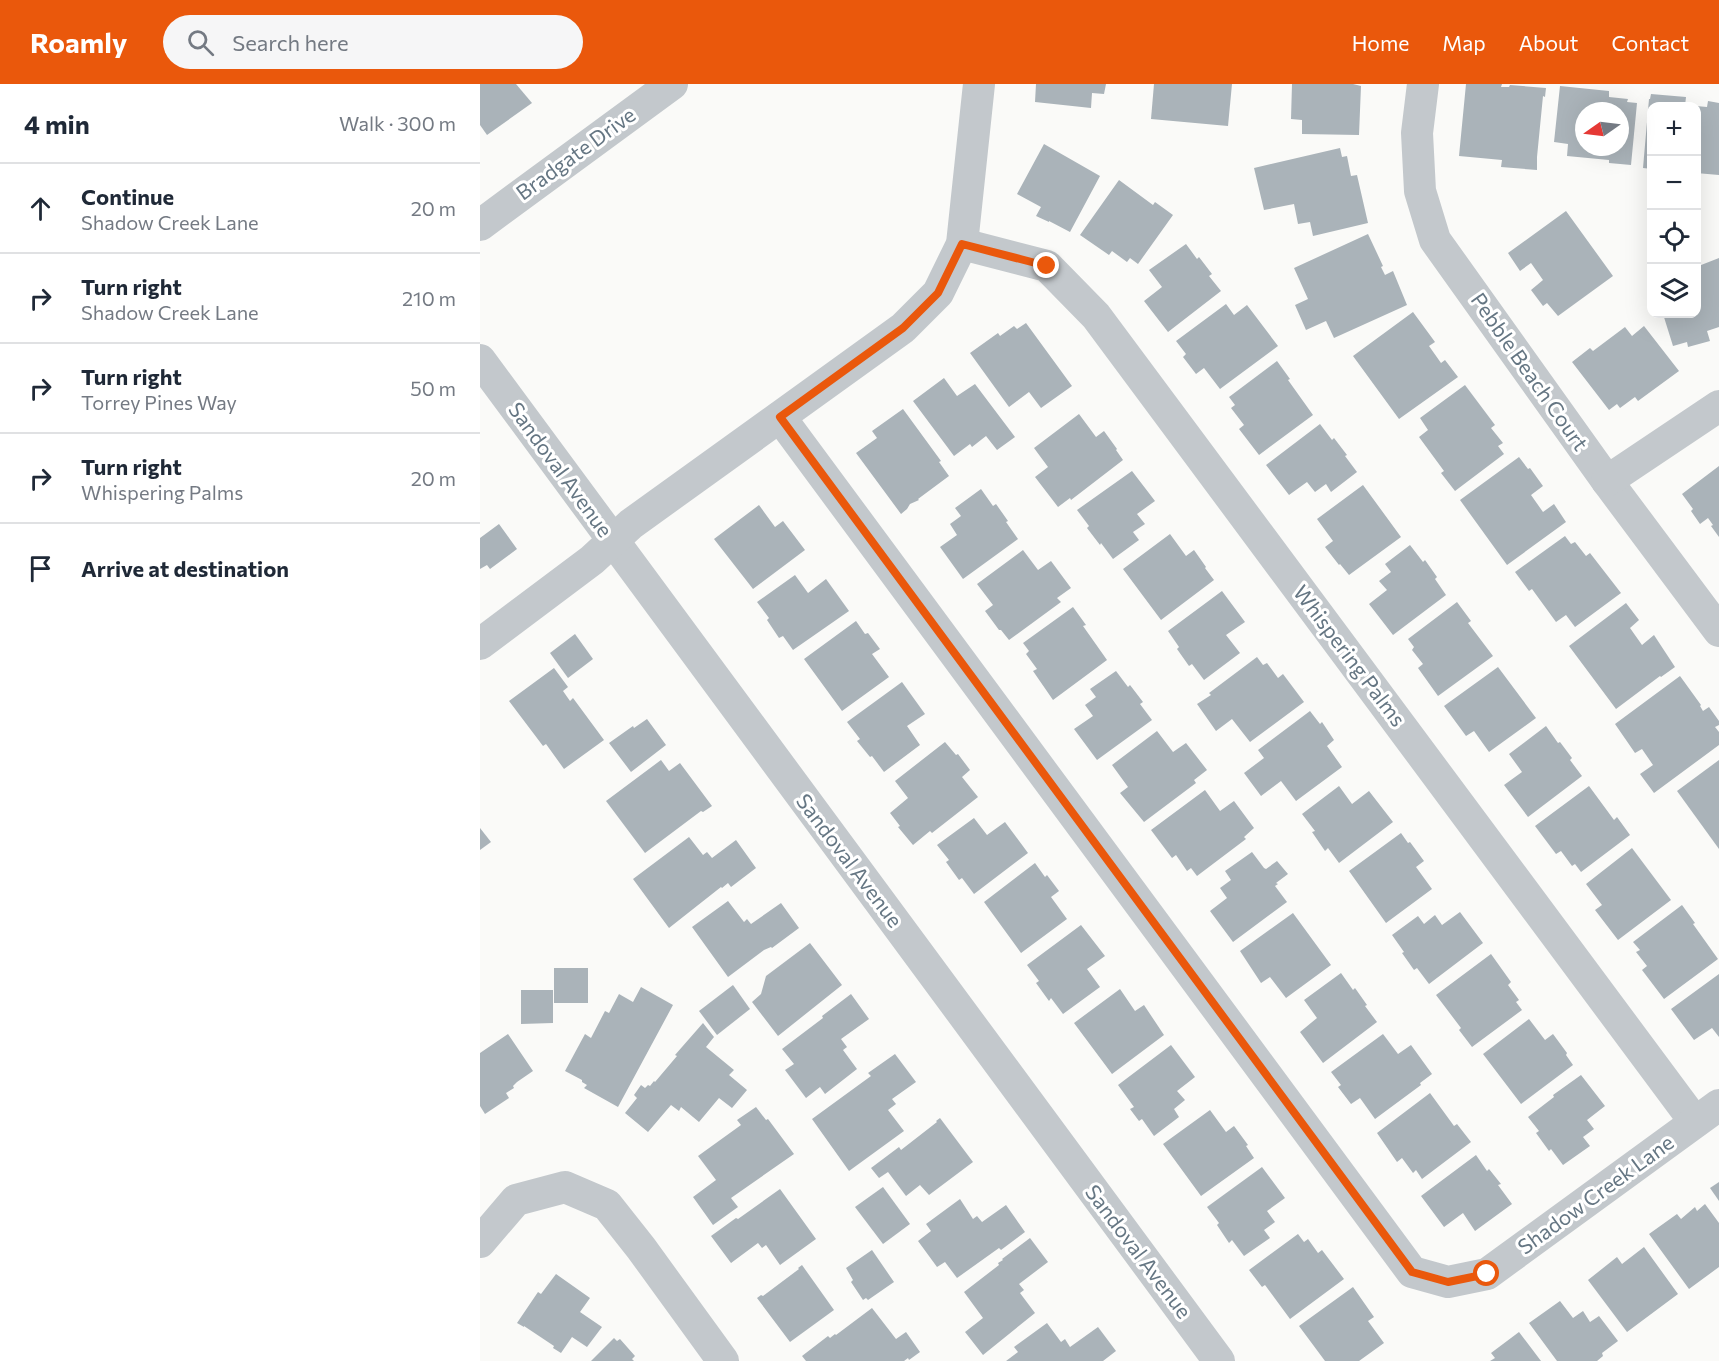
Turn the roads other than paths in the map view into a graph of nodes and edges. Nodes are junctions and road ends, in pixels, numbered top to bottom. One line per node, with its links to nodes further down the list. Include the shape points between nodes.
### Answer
1 (672, 84): 4 (street, Bradgate Drive)
2 (979, 84): 5 (street)
3 (1423, 84): 9 (street, Pebble Beach Court, via 1417,133 1420,191 1435,240)
4 (480, 225)
5 (962, 244): 8 (street, via 938,293 903,328); 13 (street, Whispering Palms, via 1047,266 1096,315)
6 (480, 360): 10 (street, Sandoval Avenue)
7 (1719, 406): 9 (street)
8 (780, 417): 10 (street); 13 (street, Shadow Creek Lane, via 1412,1272 1448,1282 1487,1274)
9 (1607, 481): 11 (street, Pebble Beach Court)
10 (612, 541): 12 (street); 16 (street, Sandoval Avenue)
11 (1719, 631)
12 (480, 644)
13 (1707, 1113)
14 (480, 1242): 15 (street, via 516,1200 565,1187 607,1204)
15 (723, 1361)
16 (1220, 1361)

